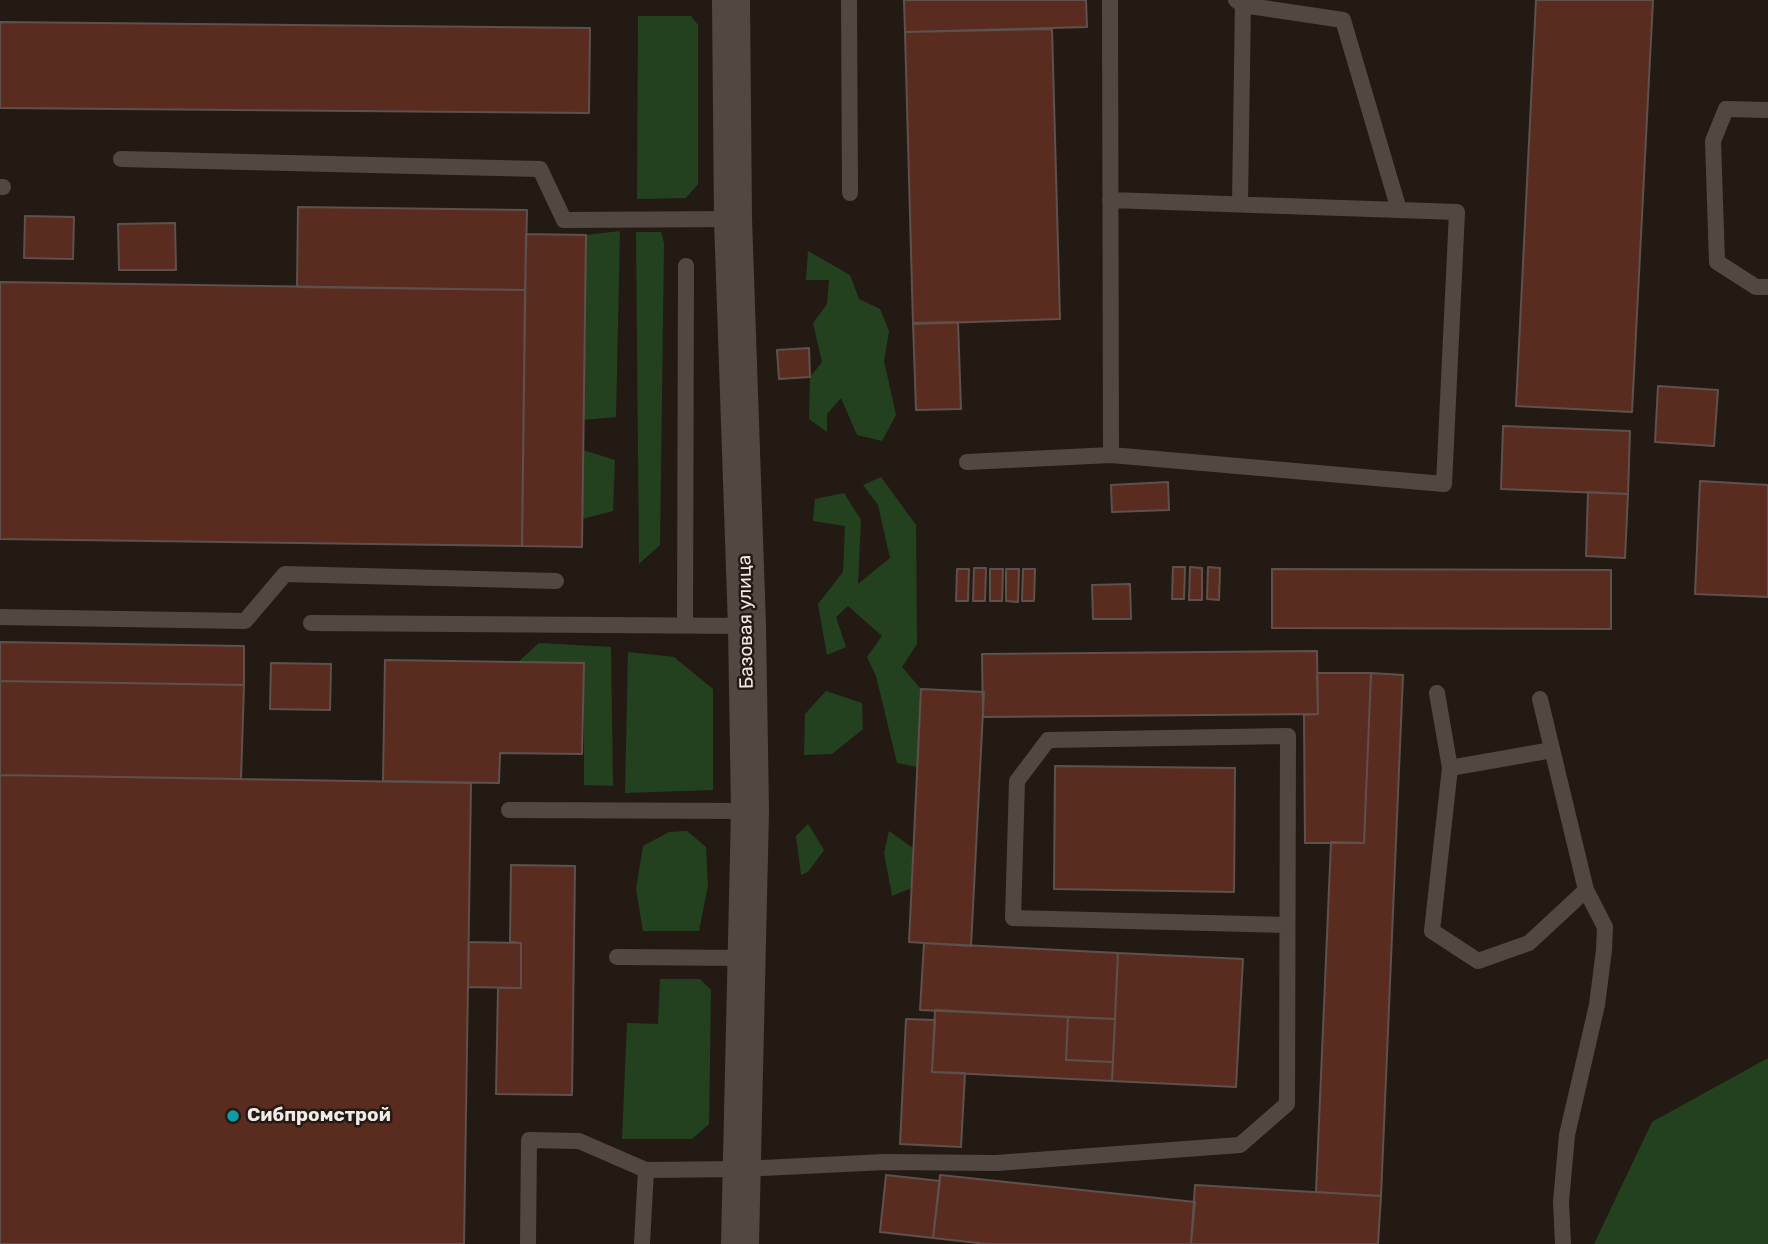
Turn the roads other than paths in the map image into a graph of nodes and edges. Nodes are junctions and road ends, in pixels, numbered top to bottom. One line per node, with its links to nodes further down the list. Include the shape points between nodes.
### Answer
1 (731, 0): 11 (street, Базовая улица)
2 (849, 0): 7 (lane)
3 (1110, 0): 8 (lane)
4 (1241, 2): 9 (lane); 10 (lane, via 1343,20)
5 (1768, 110): 13 (lane, via 1726,109 1713,141 1717,262 1756,287)
6 (121, 159): 11 (lane, via 540,169 564,220)
7 (850, 193)
8 (1110, 200): 9 (lane); 14 (lane)
9 (1240, 204): 10 (lane)
10 (1399, 210): 14 (lane, via 1457,212 1444,484)
11 (733, 219): 20 (street, Базовая улица)
12 (686, 266): 19 (lane)
13 (1768, 287)
14 (1111, 455): 15 (lane)
15 (967, 462)
16 (556, 581): 17 (lane, via 285,574 245,621)
17 (0, 617)
18 (311, 622): 19 (lane)
19 (685, 625): 20 (lane)
20 (747, 626): 26 (street, Базовая улица)
21 (1437, 693): 24 (lane)
22 (1540, 699): 23 (lane)
23 (1552, 750): 24 (lane); 27 (lane)
24 (1450, 768): 27 (lane, via 1432,931 1478,961 1529,943)
25 (509, 810): 26 (lane)
26 (750, 811): 30 (street, Базовая улица)
27 (1586, 890): 36 (lane, via 1605,927 1604,950 1597,1005 1567,1135 1561,1202)
28 (1287, 925): 28 (lane, via 1288,736 1048,740 1017,781 1013,918); 31 (lane, via 1287,1104 1240,1145 996,1163 885,1162)
29 (617, 957): 30 (lane)
30 (747, 958): 31 (street, Базовая улица)
31 (742, 1169): 32 (lane); 35 (street, Базовая улица)
32 (646, 1170): 33 (lane, via 579,1141 529,1140); 34 (lane)
33 (528, 1244)
34 (642, 1244)
35 (740, 1244)
36 (1563, 1244)

